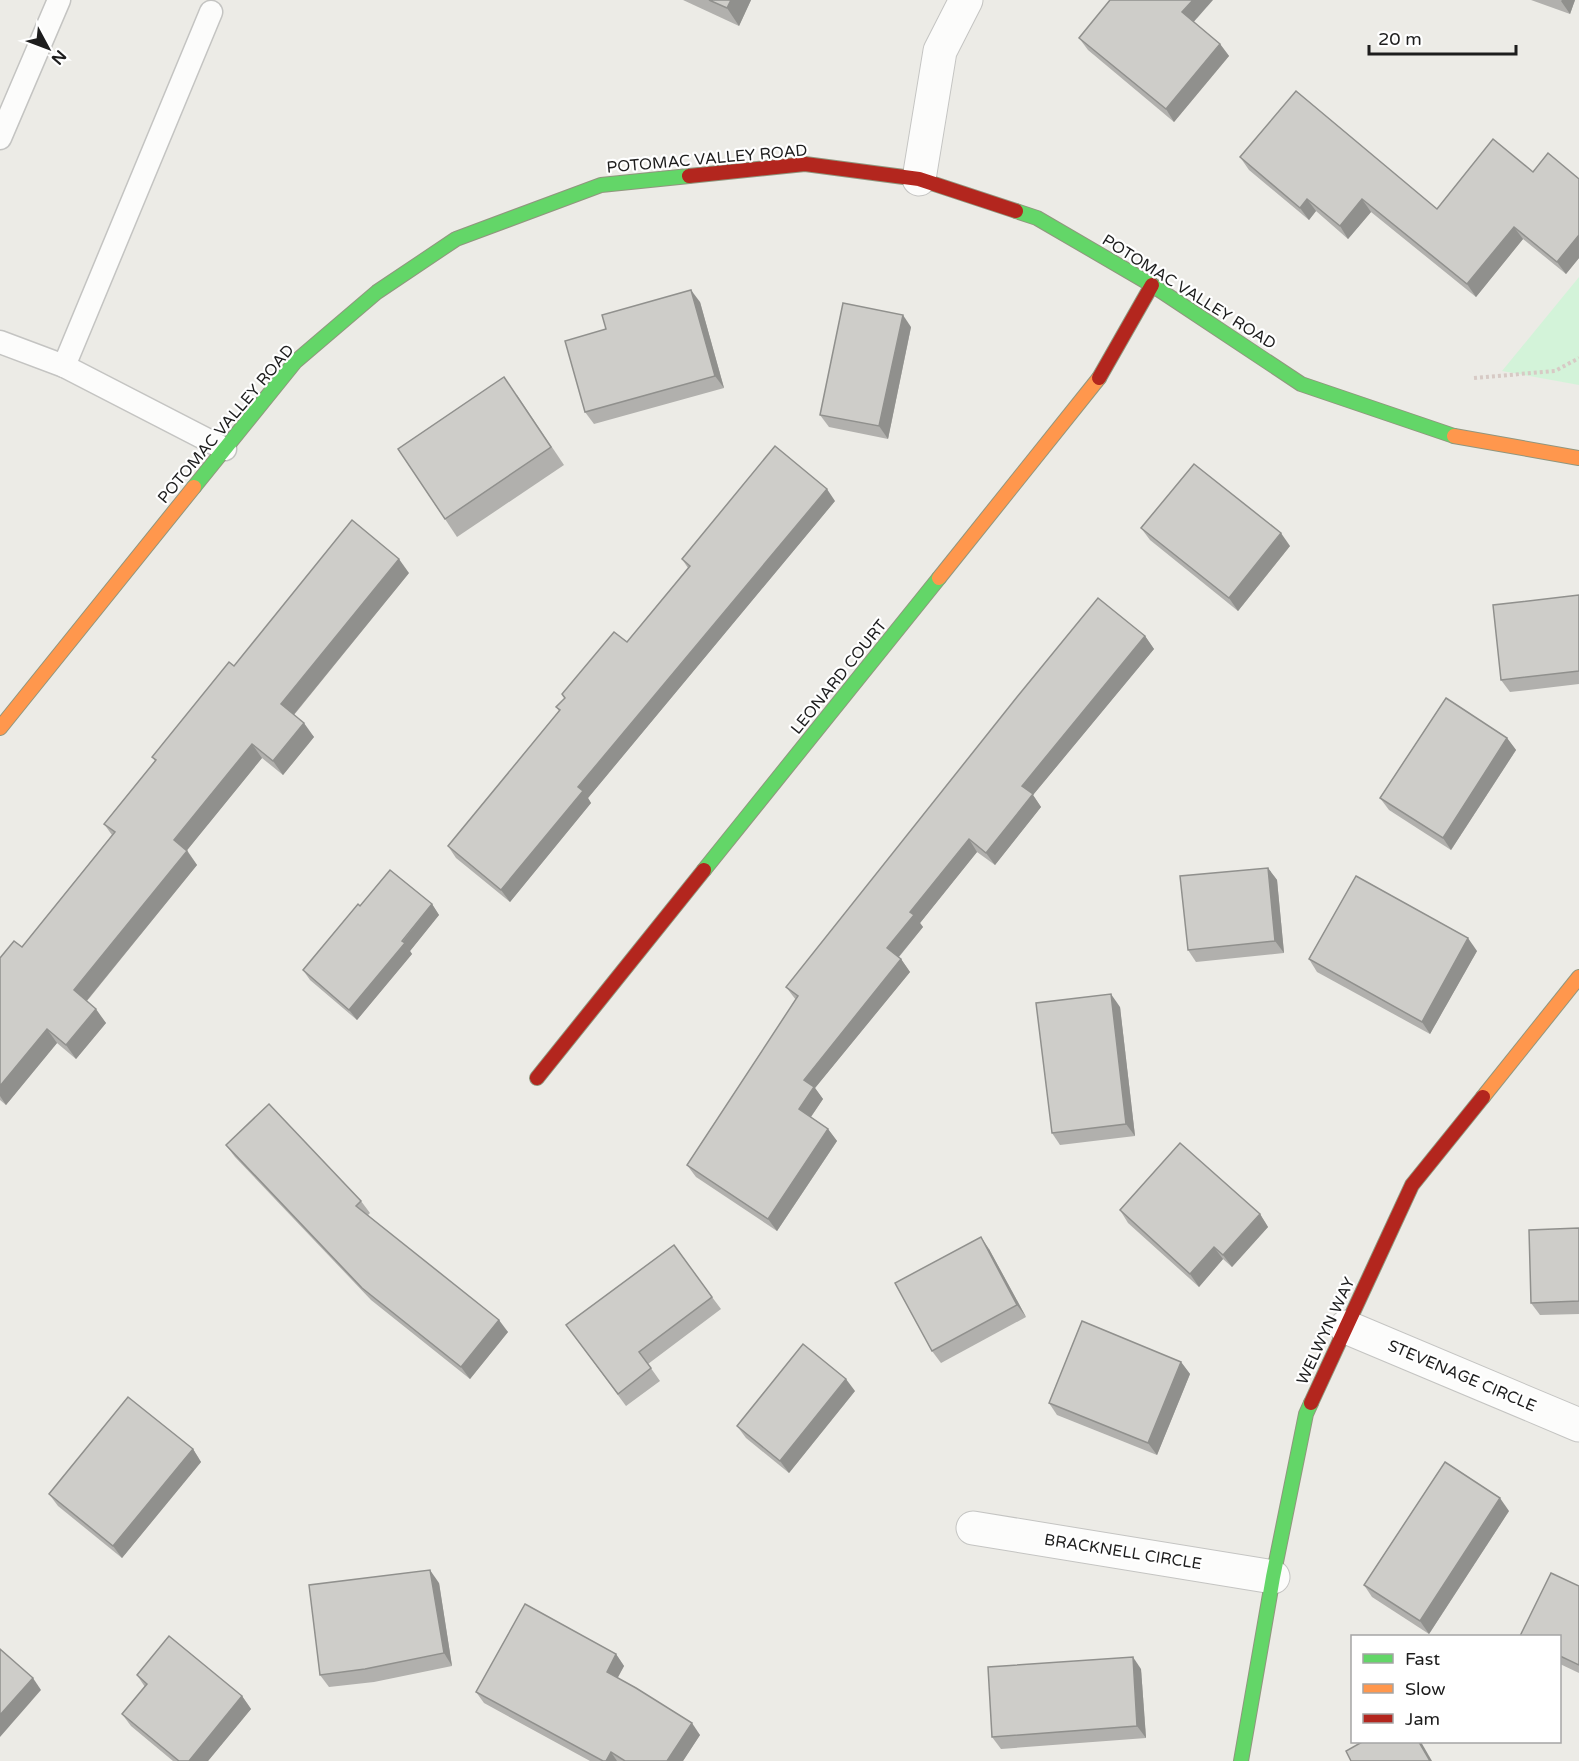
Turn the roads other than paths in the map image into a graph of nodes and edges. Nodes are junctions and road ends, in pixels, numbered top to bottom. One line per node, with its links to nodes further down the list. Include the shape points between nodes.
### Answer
1 (59, 0): 4 (lane)
2 (966, 0): 5 (street, via 940,51)
3 (211, 12): 8 (lane)
4 (0, 138)
5 (919, 179): 6 (street, POTOMAC VALLEY ROAD, via 1038,218); 9 (street, POTOMAC VALLEY ROAD, via 805,164 601,185 456,239 377,292 295,362)
6 (1152, 285): 10 (street, POTOMAC VALLEY ROAD, via 1301,384 1450,435); 13 (street, LEONARD COURT, via 1098,380)
7 (0, 342): 8 (lane)
8 (64, 366): 9 (lane)
9 (225, 449): 11 (street, POTOMAC VALLEY ROAD)
10 (1579, 458)
11 (0, 728)
12 (1579, 977): 14 (street, WELWYN WAY, via 1412,1185)
13 (537, 1078)
14 (1346, 1327): 15 (street, STEVENAGE CIRCLE); 17 (street, WELWYN WAY, via 1306,1414)
15 (1579, 1425)
16 (973, 1528): 17 (street, BRACKNELL CIRCLE)
17 (1273, 1577): 18 (street, WELWYN WAY)
18 (1241, 1761)

